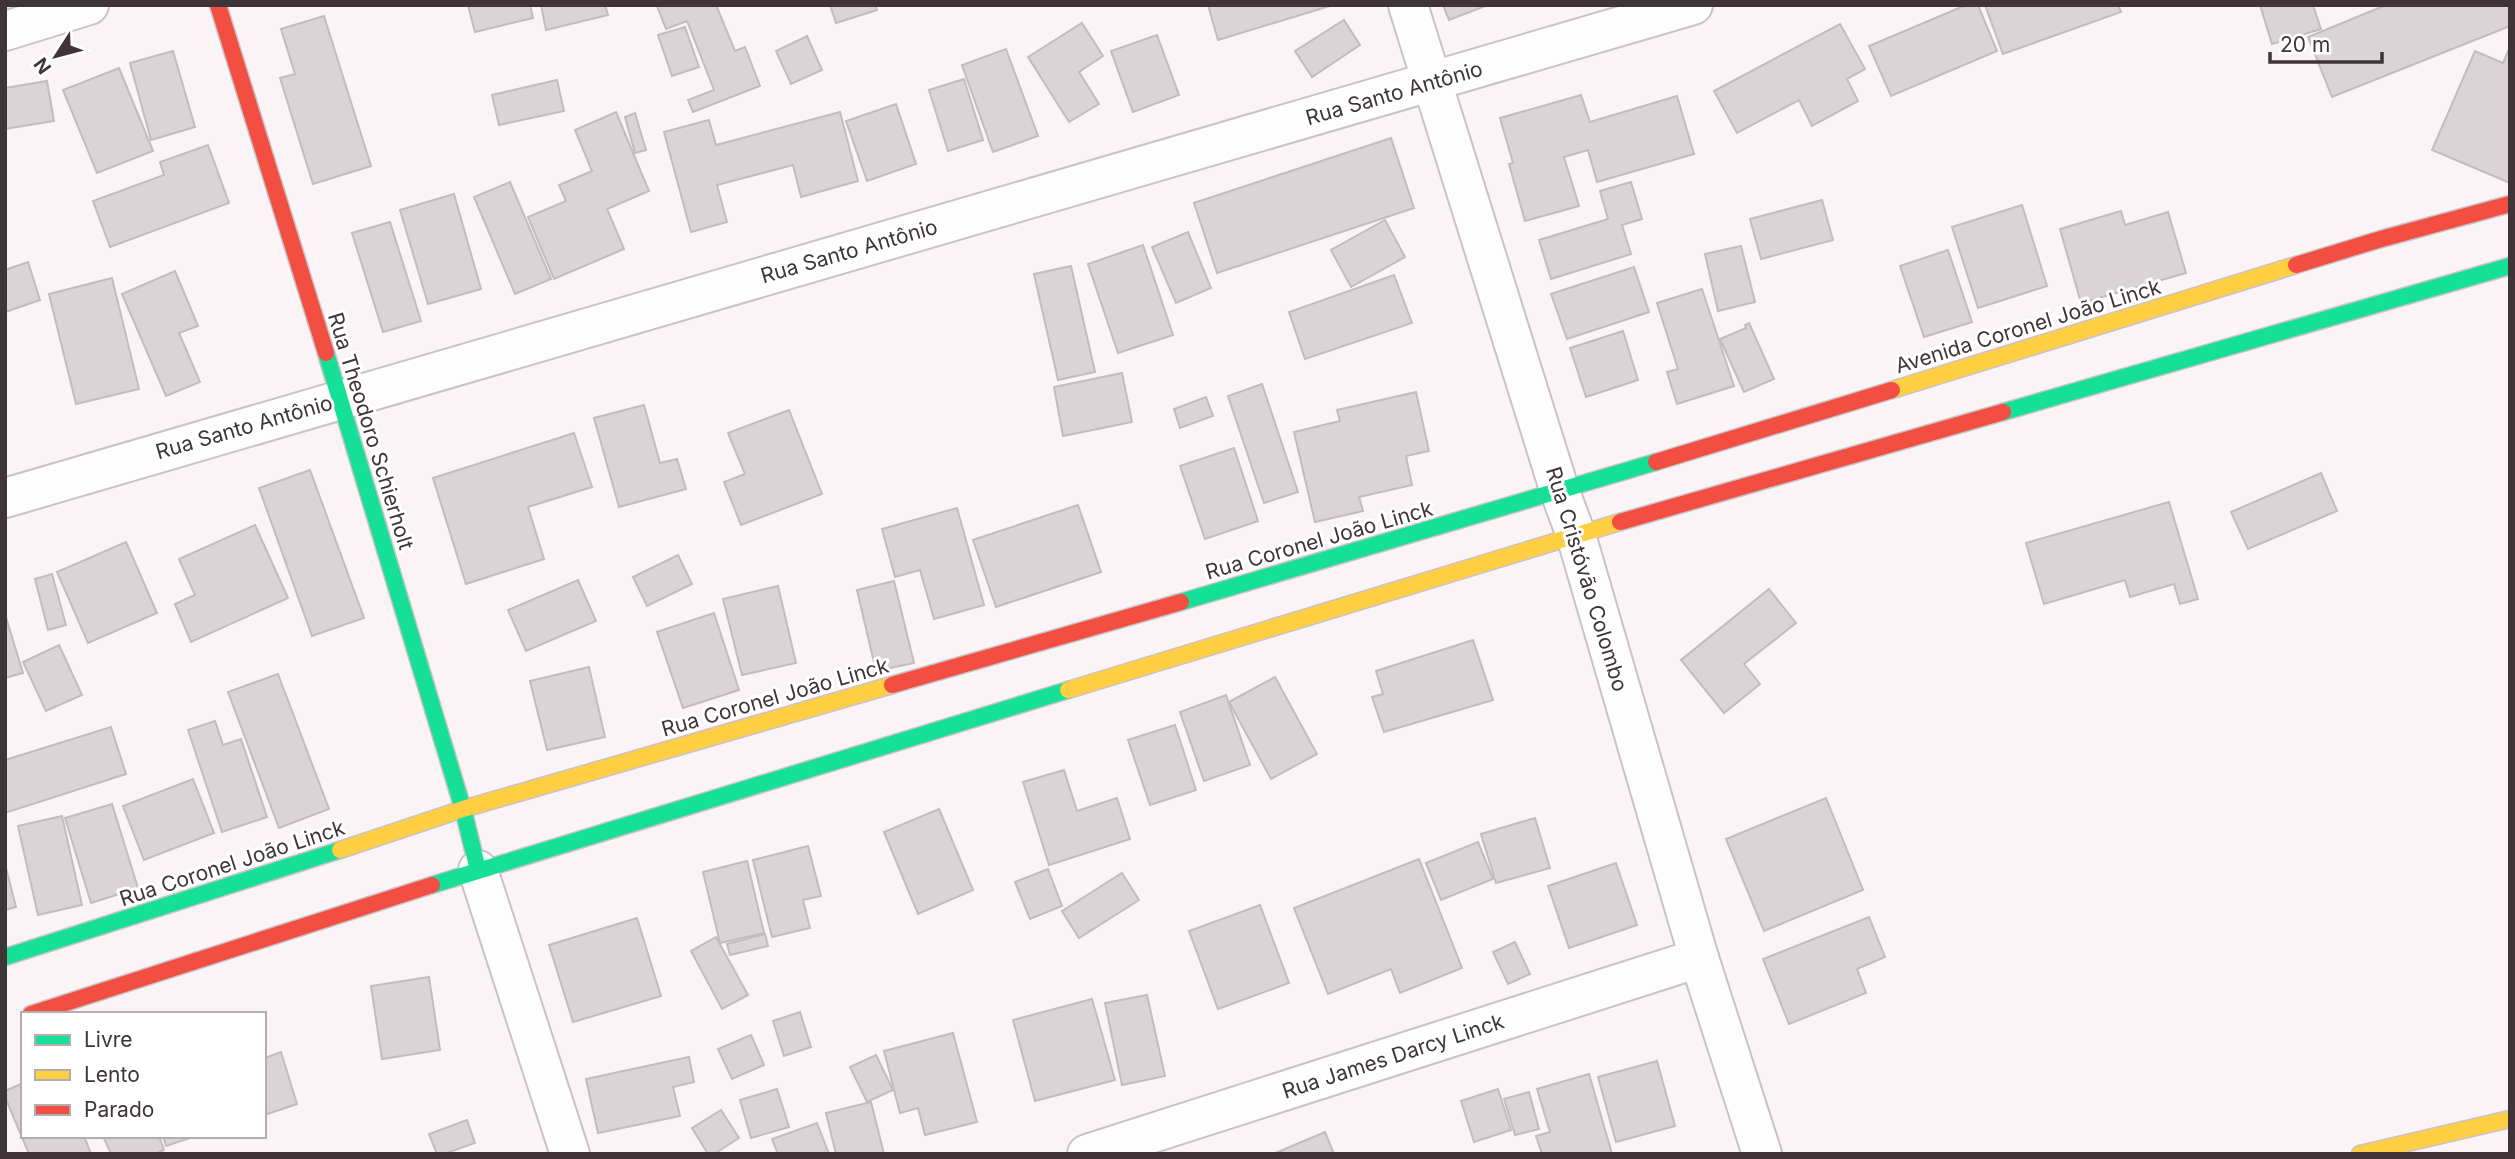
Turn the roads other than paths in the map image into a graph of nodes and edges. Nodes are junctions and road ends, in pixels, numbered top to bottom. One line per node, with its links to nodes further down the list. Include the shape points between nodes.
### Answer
1 (89, 5): 5 (street)
2 (218, 5): 9 (main road, Rua Theodoro Schierholt)
3 (1408, 5): 6 (street, Rua Cristóvão Colombo)
4 (1693, 5): 6 (street, Rua Santo Antônio)
5 (5, 31)
6 (1432, 82): 9 (street, Rua Santo Antônio); 10 (street, Rua Cristóvão Colombo)
7 (2510, 204): 10 (main road, Avenida Coronel João Linck, via 2381,239)
8 (2510, 266): 12 (main road)
9 (340, 398): 11 (street, Rua Santo Antônio); 13 (main road, Rua Theodoro Schierholt)
10 (1560, 492): 12 (street, Rua Cristóvão Colombo); 13 (main road, Rua Coronel João Linck)
11 (5, 498)
12 (1576, 536): 14 (main road); 16 (street, Rua Cristóvão Colombo)
13 (463, 809): 14 (main road, Rua Theodoro Schierholt); 15 (main road, Rua Coronel João Linck, via 152,918)
14 (478, 870): 17 (main road, via 160,966); 19 (street)
15 (5, 957)
16 (1699, 958): 20 (street, Rua James Darcy Linck); 21 (street, Rua Cristóvão Colombo)
17 (36, 1012)
18 (2510, 1119): 22 (main road)
19 (570, 1154)
20 (1087, 1154)
21 (1762, 1154)
22 (2360, 1154)

